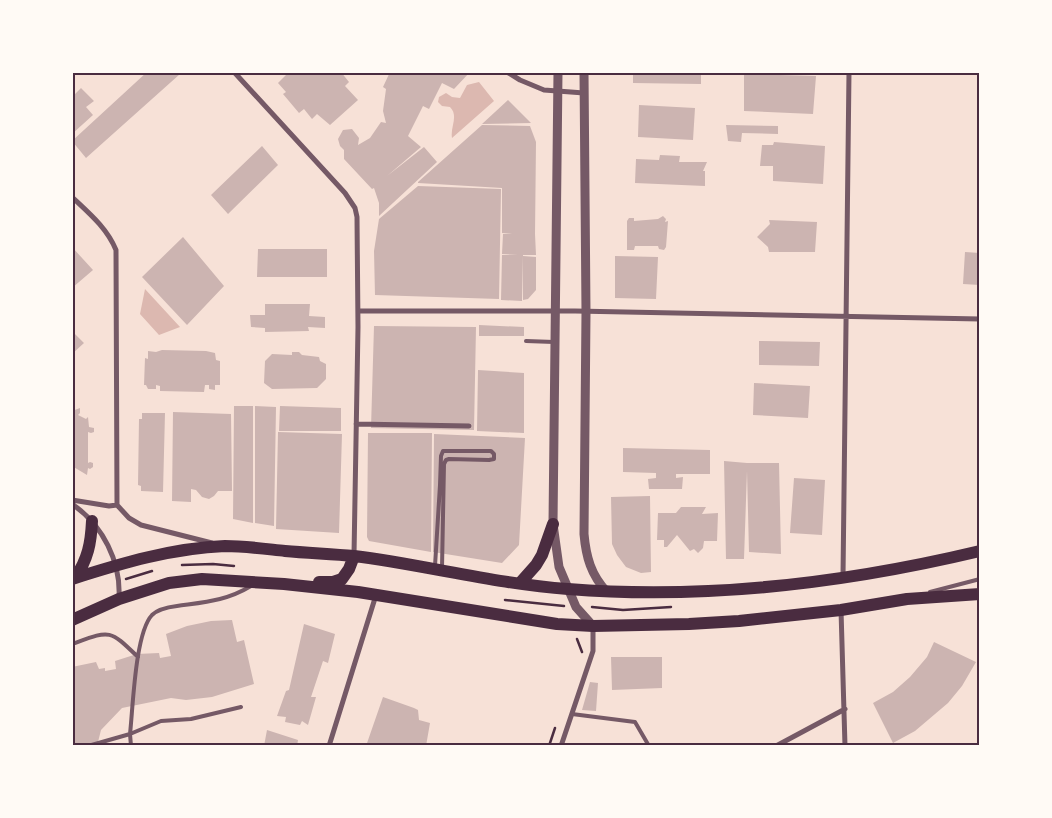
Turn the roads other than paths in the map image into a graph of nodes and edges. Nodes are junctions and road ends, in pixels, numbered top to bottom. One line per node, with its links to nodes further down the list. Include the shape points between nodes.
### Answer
1 (234, 72): 9 (street, via 345,192 355,208)
2 (506, 72): 6 (street, via 536,86)
3 (558, 72): 6 (street)
4 (584, 72): 7 (street)
5 (849, 72): 12 (street)
6 (558, 91): 7 (street); 10 (street)
7 (584, 93): 11 (street)
8 (72, 197): 20 (street, via 103,228 116,250)
9 (358, 311): 10 (street); 16 (street)
10 (555, 312): 11 (street); 15 (street)
11 (586, 312): 12 (street); 35 (street, via 584,534 589,566)
12 (846, 316): 13 (street); 29 (street)
13 (980, 319)
14 (526, 341): 15 (lane)
15 (554, 342): 22 (street)
16 (356, 424): 17 (street); 25 (street)
17 (469, 426)
18 (72, 500): 20 (street)
19 (72, 504): 21 (street)
20 (117, 505): 23 (street, via 129,518 141,524)
21 (92, 520): 26 (street); 28 (main road, via 88,553)
22 (553, 524): 32 (main road, via 542,555); 34 (street, via 556,556)
23 (226, 546): 25 (main road); 26 (main road, via 181,551)
24 (980, 551): 29 (main road)
25 (354, 556): 27 (main road); 33 (main road, via 342,579)
26 (116, 565): 28 (main road); 39 (street)
27 (438, 570): 27 (lane, via 444,464 449,459 494,459 491,451 443,451); 32 (main road)
28 (74, 578)
29 (843, 578): 35 (main road, via 686,592)
30 (980, 579): 38 (lane)
31 (257, 582): 33 (main road); 39 (main road, via 202,579 169,583); 44 (lane, via 223,599 153,613 143,630)
32 (520, 583): 34 (main road)
33 (284, 584): 36 (main road)
34 (569, 589): 35 (main road); 42 (street, via 576,607)
35 (608, 592)
36 (376, 594): 42 (main road, via 557,624); 51 (street)
37 (980, 594): 38 (main road)
38 (907, 599): 40 (main road)
39 (119, 600): 41 (main road)
40 (841, 610): 42 (main road, via 723,622); 46 (street)
41 (72, 620)
42 (593, 626): 47 (street, via 593,651)
43 (72, 644): 44 (lane, via 111,634)
44 (138, 657): 48 (lane)
45 (241, 707): 48 (lane, via 191,719 161,721)
46 (845, 709): 54 (street); 55 (street)
47 (572, 714): 52 (street); 53 (lane, via 635,722)
48 (130, 734): 49 (lane); 50 (lane)
49 (88, 746)
50 (130, 746)
51 (329, 746)
52 (561, 746)
53 (648, 746)
54 (776, 746)
55 (845, 746)

